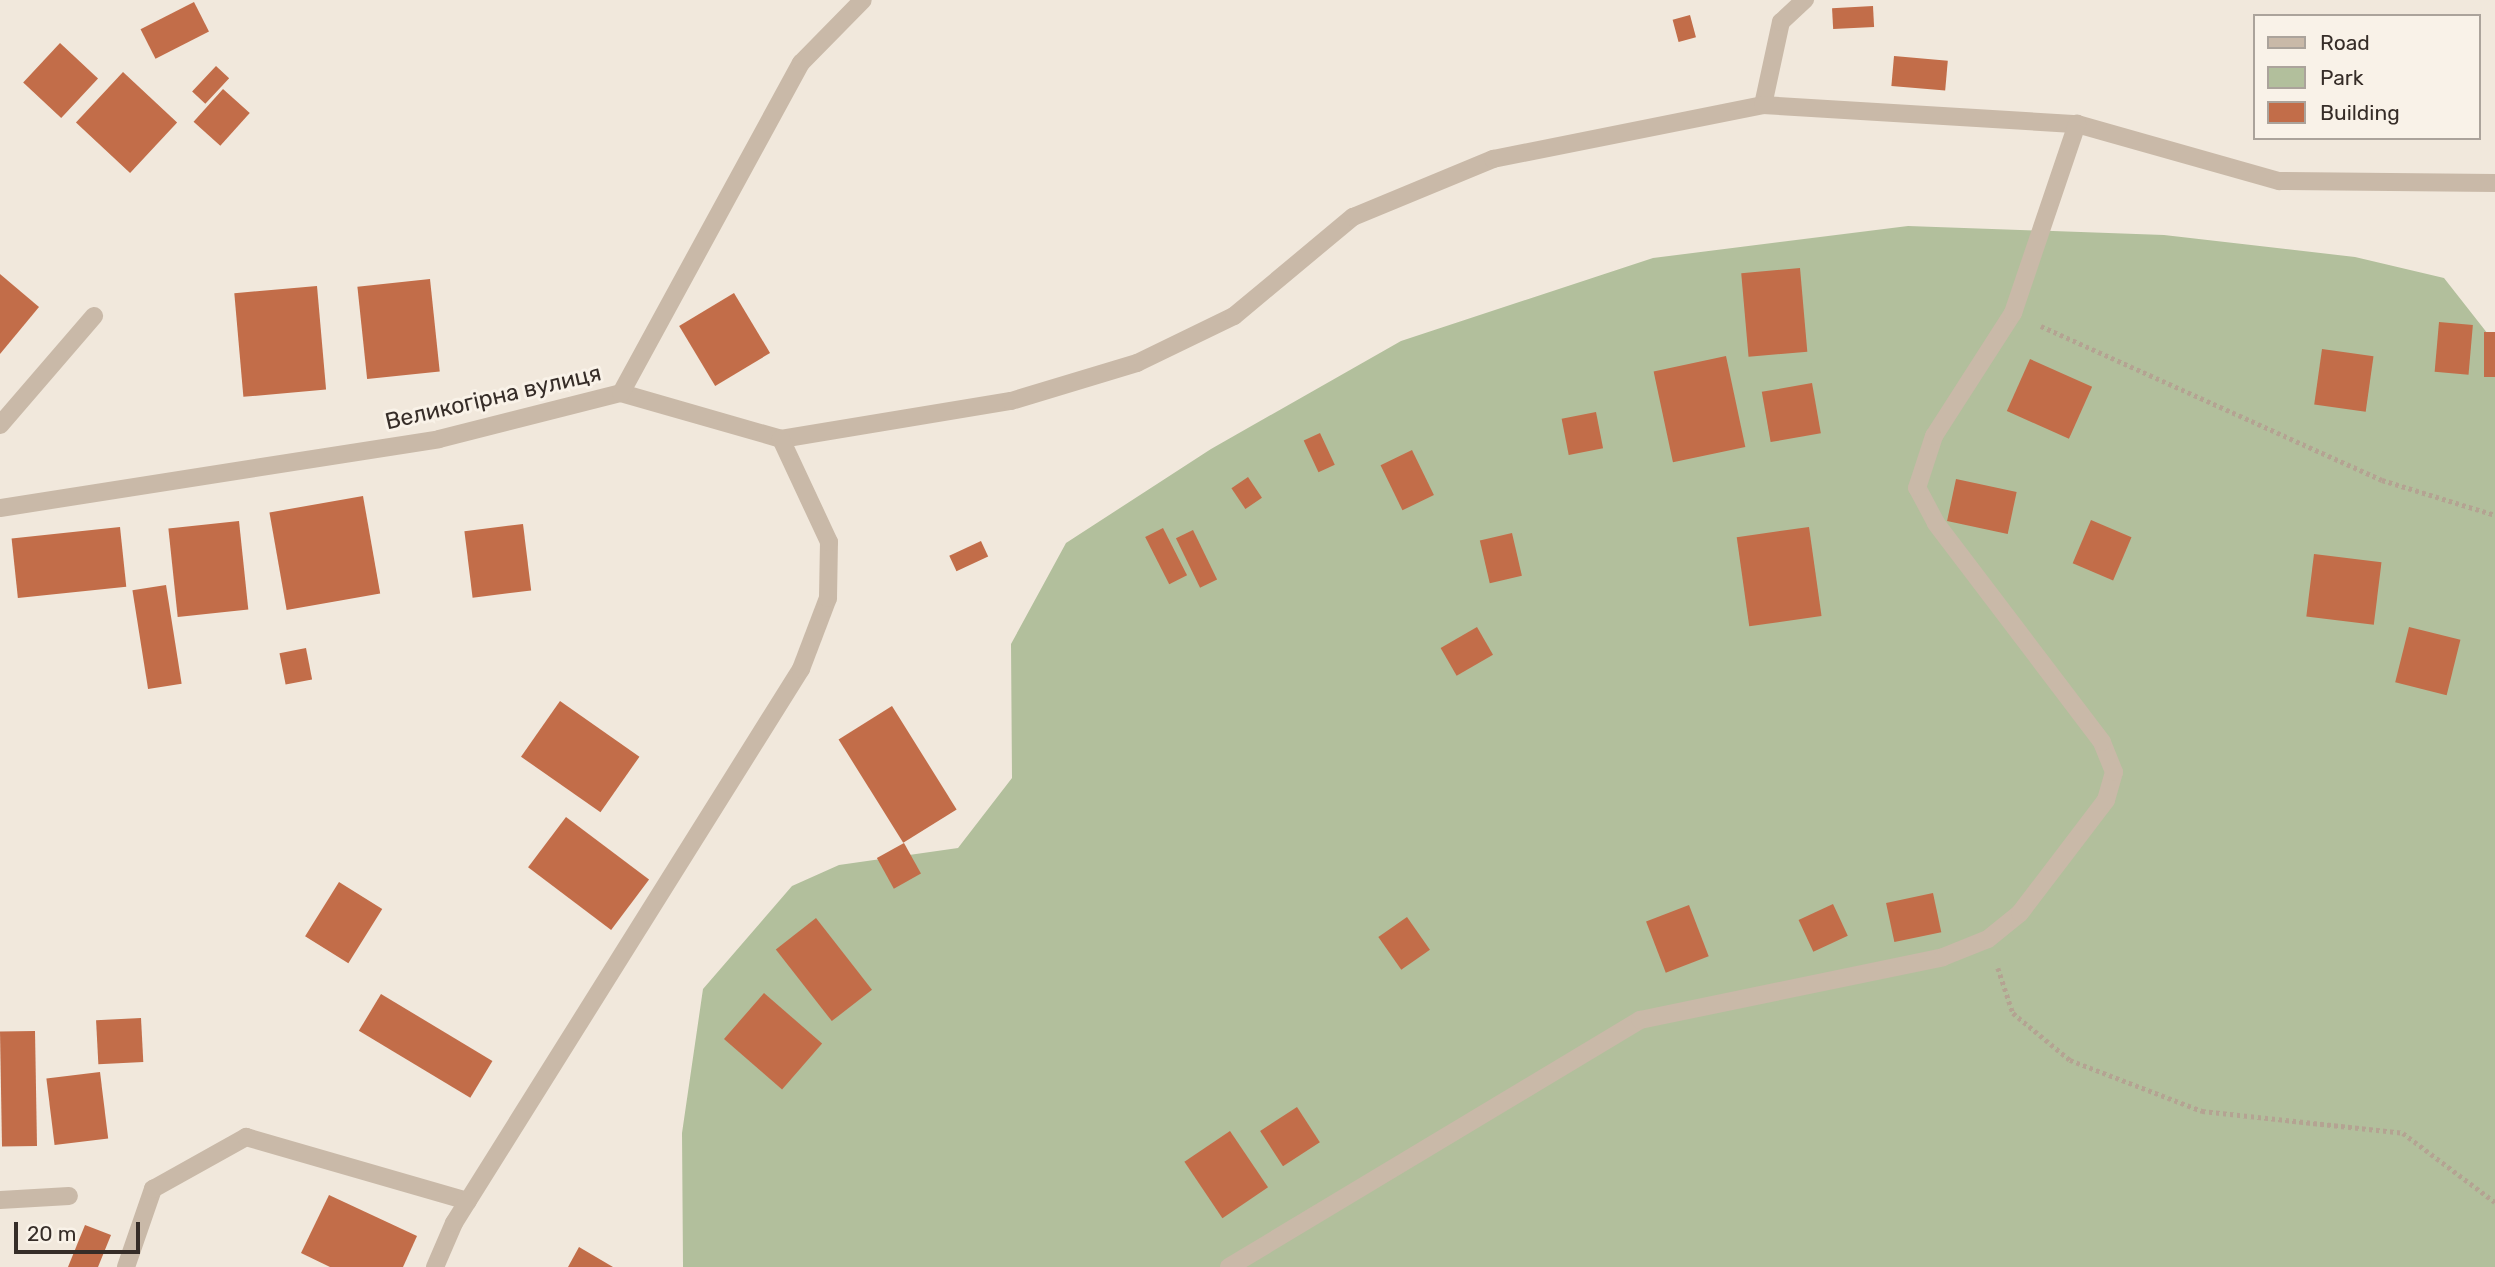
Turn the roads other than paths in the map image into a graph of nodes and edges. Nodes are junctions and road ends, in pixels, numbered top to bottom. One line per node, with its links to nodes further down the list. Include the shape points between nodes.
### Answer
1 (863, 0): 7 (street, Великогірна вулиця, via 801,63)
2 (1805, 0): 3 (street, via 1781,22)
3 (1763, 106): 4 (street); 9 (street, via 1493,159 1353,217 1234,316 1137,363 1011,401)
4 (2077, 124): 5 (street, via 2278,181); 16 (street, via 2013,313 1934,436 1917,488 1936,523 2102,742 2114,772 2099,810 2020,913 1988,939 1942,957 1640,1020)
5 (2495, 183)
6 (94, 316): 8 (street)
7 (621, 393): 9 (street); 10 (street, Великогірна вулиця, via 439,439)
8 (0, 425)
9 (781, 439): 13 (street, via 829,542 828,598 801,670)
10 (0, 508)
11 (69, 1196): 12 (street)
12 (0, 1199)
13 (468, 1201): 14 (street, via 246,1137 153,1189); 15 (street)
14 (126, 1267)
15 (435, 1267)
16 (1229, 1267)

